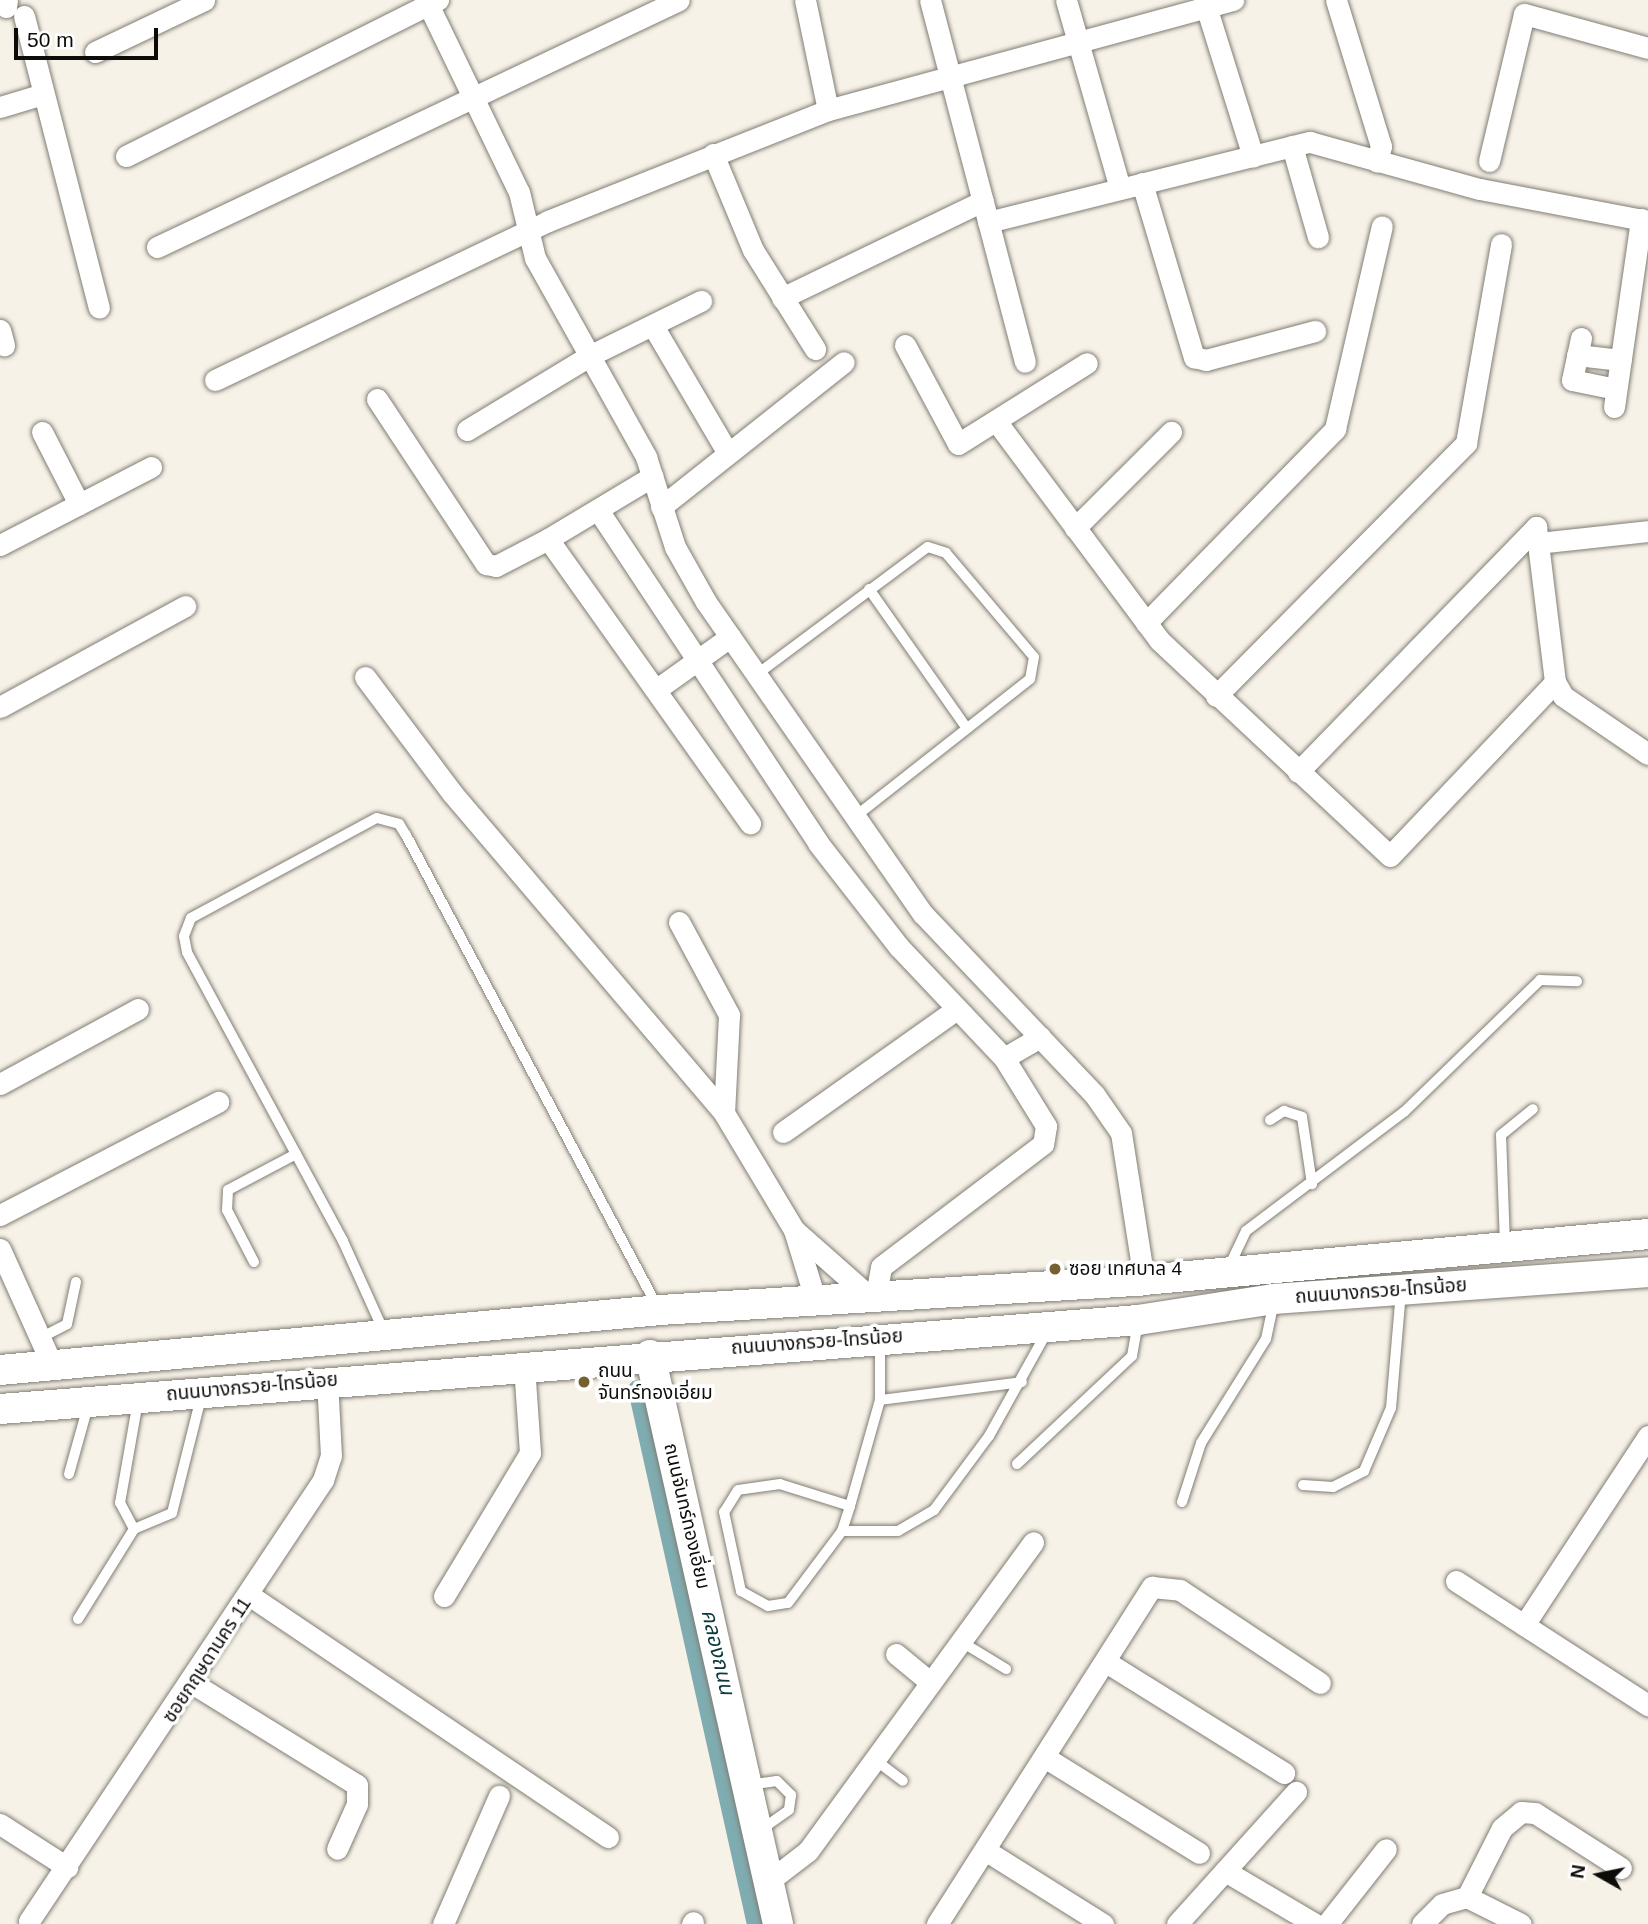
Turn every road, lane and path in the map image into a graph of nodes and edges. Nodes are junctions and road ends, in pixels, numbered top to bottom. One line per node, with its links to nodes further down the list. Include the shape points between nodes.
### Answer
1 (204, 0): 13 (street)
2 (679, 0): 16 (street)
3 (805, 0): 18 (street)
4 (930, 0): 14 (street)
5 (1066, 0): 11 (street)
6 (1233, 0): 9 (street)
7 (1336, 0): 24 (street, via 1381,146)
8 (431, 2): 16 (street); 21 (street)
9 (1205, 4): 11 (street); 22 (street)
10 (12, 8): 15 (street)
11 (1074, 41): 14 (street); 26 (street)
12 (1648, 48): 23 (street, via 1524,14)
13 (95, 52)
14 (944, 75): 18 (street); 27 (street)
15 (43, 94): 17 (street); 36 (street)
16 (473, 97): 30 (street, via 519,192); 33 (street)
17 (0, 107)
18 (828, 110): 20 (street)
19 (1292, 146): 22 (street); 24 (street, via 1310,142); 31 (street)
20 (713, 153): 30 (street); 34 (street, via 753,250)
21 (126, 156)
22 (1253, 156): 25 (street)
23 (1489, 161)
24 (1377, 162): 28 (street, via 1480,190)
25 (1142, 183): 26 (street); 38 (street, via 1194,357 1206,360)
26 (1120, 188): 27 (street)
27 (985, 211): 34 (street); 44 (street)
28 (1645, 220): 42 (street)
29 (1382, 226): 65 (street, via 1335,429)
30 (524, 232): 41 (street); 46 (street)
31 (1318, 237)
32 (1501, 244): 72 (street, via 1466,443)
33 (157, 247)
34 (782, 298): 40 (street)
35 (701, 301): 37 (street)
36 (99, 308)
37 (653, 326): 41 (street); 52 (street)
38 (1315, 331)
39 (905, 345): 48 (street, via 958,444)
40 (815, 349)
41 (589, 356): 49 (street); 54 (street)
42 (1621, 360): 42 (street, via 1579,347 1573,381 1615,398)
43 (844, 362): 52 (street)
44 (1025, 362)
45 (1087, 363): 48 (street)
46 (215, 380)
47 (377, 399): 60 (street, via 476,556 496,566)
48 (996, 421): 58 (street)
49 (467, 430)
50 (42, 432): 55 (street)
51 (1171, 432): 58 (street)
52 (726, 450): 56 (street)
53 (151, 467): 55 (street)
54 (653, 475): 56 (street); 57 (street)
55 (79, 504): 62 (street)
56 (661, 507): 66 (street, via 675,547)
57 (598, 510): 60 (street); 67 (street)
58 (1075, 528): 65 (street)
59 (1648, 531): 61 (street)
60 (548, 539): 71 (street)
61 (1538, 543): 70 (street); 76 (street, via 1536,527)
62 (0, 545)
63 (869, 589): 68 (lane); 74 (lane); 74 (lane, via 928,547 941,549 1034,657 1030,679)
64 (185, 606): 73 (street)
65 (1146, 623): 72 (street)
66 (730, 637): 67 (street); 68 (street)
67 (698, 659): 71 (street); 82 (street, via 818,843)
68 (755, 675): 77 (street)
69 (365, 677): 88 (street, via 452,793)
70 (1555, 682): 75 (street, via 1563,696); 76 (street, via 1390,856)
71 (657, 689): 78 (street)
72 (1216, 695): 76 (street)
73 (0, 707)
74 (965, 727): 77 (lane)
75 (1648, 754)
76 (1298, 772)
77 (852, 819): 83 (street, via 923,914)
78 (750, 823)
79 (679, 922): 88 (street, via 729,1016)
80 (1577, 981): 92 (lane, via 1540,980 1404,1112)
81 (138, 1009): 85 (street)
82 (957, 1009): 84 (street); 90 (street)
83 (1040, 1037): 84 (street); 101 (street, via 1121,1133)
84 (1004, 1058): 104 (street, via 1046,1126 1043,1144 881,1267)
85 (0, 1083)
86 (218, 1102): 93 (street)
87 (1533, 1108): 96 (lane, via 1502,1135)
88 (724, 1113): 94 (street)
89 (1270, 1120): 92 (lane, via 1284,1111 1301,1118)
90 (783, 1132)
91 (296, 1154): 98 (lane, via 228,1190 227,1210); 107 (lane, via 187,952 186,926 360,825 391,821 406,835); 112 (lane)
92 (1312, 1184): 99 (lane, via 1246,1231)
93 (0, 1215)
94 (794, 1230): 104 (street); 106 (street)
95 (1639, 1235): 96 (main road, ถนนบางกรวย-ไทรน้อย); 100 (main road, ถนนบางกรวย-ไทรน้อย)
96 (1505, 1247): 99 (main road, ถนนบางกรวย-ไทรน้อย)
97 (0, 1249): 110 (street)
98 (254, 1262)
99 (1227, 1272): 101 (main road, ถนนบางกรวย-ไทรน้อย)
100 (1641, 1272): 103 (main road, ถนนบางกรวย-ไทรน้อย)
101 (1144, 1280): 104 (main road, ถนนบางกรวย-ไทรน้อย)
102 (76, 1282): 110 (lane, via 67,1324)
103 (1401, 1290): 105 (main road, ถนนบางกรวย-ไทรน้อย); 129 (lane, via 1391,1408 1364,1471 1333,1488)
104 (873, 1296): 106 (main road, ถนนบางกรวย-ไทรน้อย)
105 (1274, 1299): 108 (main road, ถนนบางกรวย-ไทรน้อย); 130 (lane, via 1266,1339 1201,1443)
106 (816, 1302): 107 (main road, ถนนบางกรวย-ไทรน้อย)
107 (660, 1310): 112 (main road, ถนนบางกรวย-ไทรน้อย)
108 (1138, 1320): 109 (main road, ถนนบางกรวย-ไทรน้อย); 127 (lane, via 1132,1356)
109 (1049, 1327): 111 (main road, ถนนบางกรวย-ไทรน้อย); 119 (lane)
110 (42, 1337): 116 (street)
111 (880, 1337): 114 (main road, ถนนบางกรวย-ไทรน้อย); 123 (lane)
112 (388, 1339): 113 (main road, ถนนบางกรวย-ไทรน้อย)
113 (255, 1350): 116 (main road, ถนนบางกรวย-ไทรน้อย); 120 (main road)
114 (650, 1355): 115 (main road, ถนนบางกรวย-ไทรน้อย); 152 (main road, ถนนจันทร์ทองเอี่ยม)
115 (524, 1364): 118 (main road, ถนนบางกรวย-ไทรน้อย); 137 (street, via 530,1453)
116 (53, 1367): 117 (main road, ถนนบางกรวย-ไทรน้อย)
117 (0, 1370)
118 (327, 1380): 120 (main road, ถนนบางกรวย-ไทรน้อย); 136 (street, ซอยกฤษดานคร 11, via 328,1469)
119 (1022, 1382): 123 (lane); 133 (lane, via 989,1436 918,1524)
120 (259, 1387): 121 (main road, ถนนบางกรวย-ไทรน้อย)
121 (203, 1392): 122 (main road, ถนนบางกรวย-ไทรน้อย); 132 (lane, via 172,1513)
122 (139, 1397): 124 (main road, ถนนบางกรวย-ไทรน้อย); 132 (lane, via 120,1503)
123 (880, 1400): 131 (lane)
124 (89, 1401): 125 (main road, ถนนบางกรวย-ไทรน้อย); 128 (lane)
125 (0, 1409)
126 (1648, 1436): 139 (street)
127 (1017, 1464)
128 (69, 1474)
129 (1303, 1485)
130 (1182, 1502)
131 (850, 1506): 133 (lane); 133 (lane, via 764,1485 738,1490 724,1512 737,1585 768,1606 799,1595)
132 (135, 1530): 138 (lane)
133 (842, 1531)
134 (1032, 1542): 140 (street)
135 (1456, 1581): 139 (street)
136 (249, 1595): 145 (street, ซอยกฤษดานคร 11); 157 (street)
137 (444, 1596)
138 (78, 1619)
139 (1524, 1625): 147 (street)
140 (960, 1641): 143 (lane); 144 (street)
141 (896, 1654): 144 (street)
142 (1106, 1662): 146 (street, via 1144,1594 1170,1585); 148 (street); 150 (street)
143 (1006, 1669)
144 (930, 1682): 149 (street)
145 (192, 1683): 158 (street, via 357,1785 357,1804); 162 (street, ซอยกฤษดานคร 11)
146 (1320, 1683)
147 (1648, 1705)
148 (1046, 1758): 160 (street); 161 (street)
149 (874, 1759): 151 (lane); 165 (street, via 808,1850)
150 (1284, 1773)
151 (903, 1781)
152 (748, 1785): 156 (main road, ถนนจันทร์ทองเอี่ยม); 156 (lane, via 777,1781 791,1795 789,1810)
153 (1296, 1792): 164 (street)
154 (499, 1796): 169 (street)
155 (0, 1824): 162 (street)
156 (759, 1831): 165 (main road, ถนนจันทร์ทองเอี่ยม)
157 (608, 1838)
158 (337, 1849)
159 (1387, 1849): 168 (street)
160 (988, 1852): 171 (street); 172 (street)
161 (1199, 1853)
162 (67, 1867): 167 (street, ซอยกฤษดานคร 11)
163 (1621, 1868): 166 (street, via 1535,1813 1521,1812 1502,1828)
164 (1225, 1871): 168 (street); 173 (street)
165 (769, 1881): 170 (main road, ถนนจันทร์ทองเอี่ยม)
166 (1467, 1897): 174 (street, via 1442,1904); 175 (street)
167 (29, 1921)
168 (1326, 1923)
169 (443, 1924)
170 (778, 1924)
171 (937, 1924)
172 (1103, 1924)
173 (1177, 1924)
174 (1422, 1924)
175 (1521, 1924)

